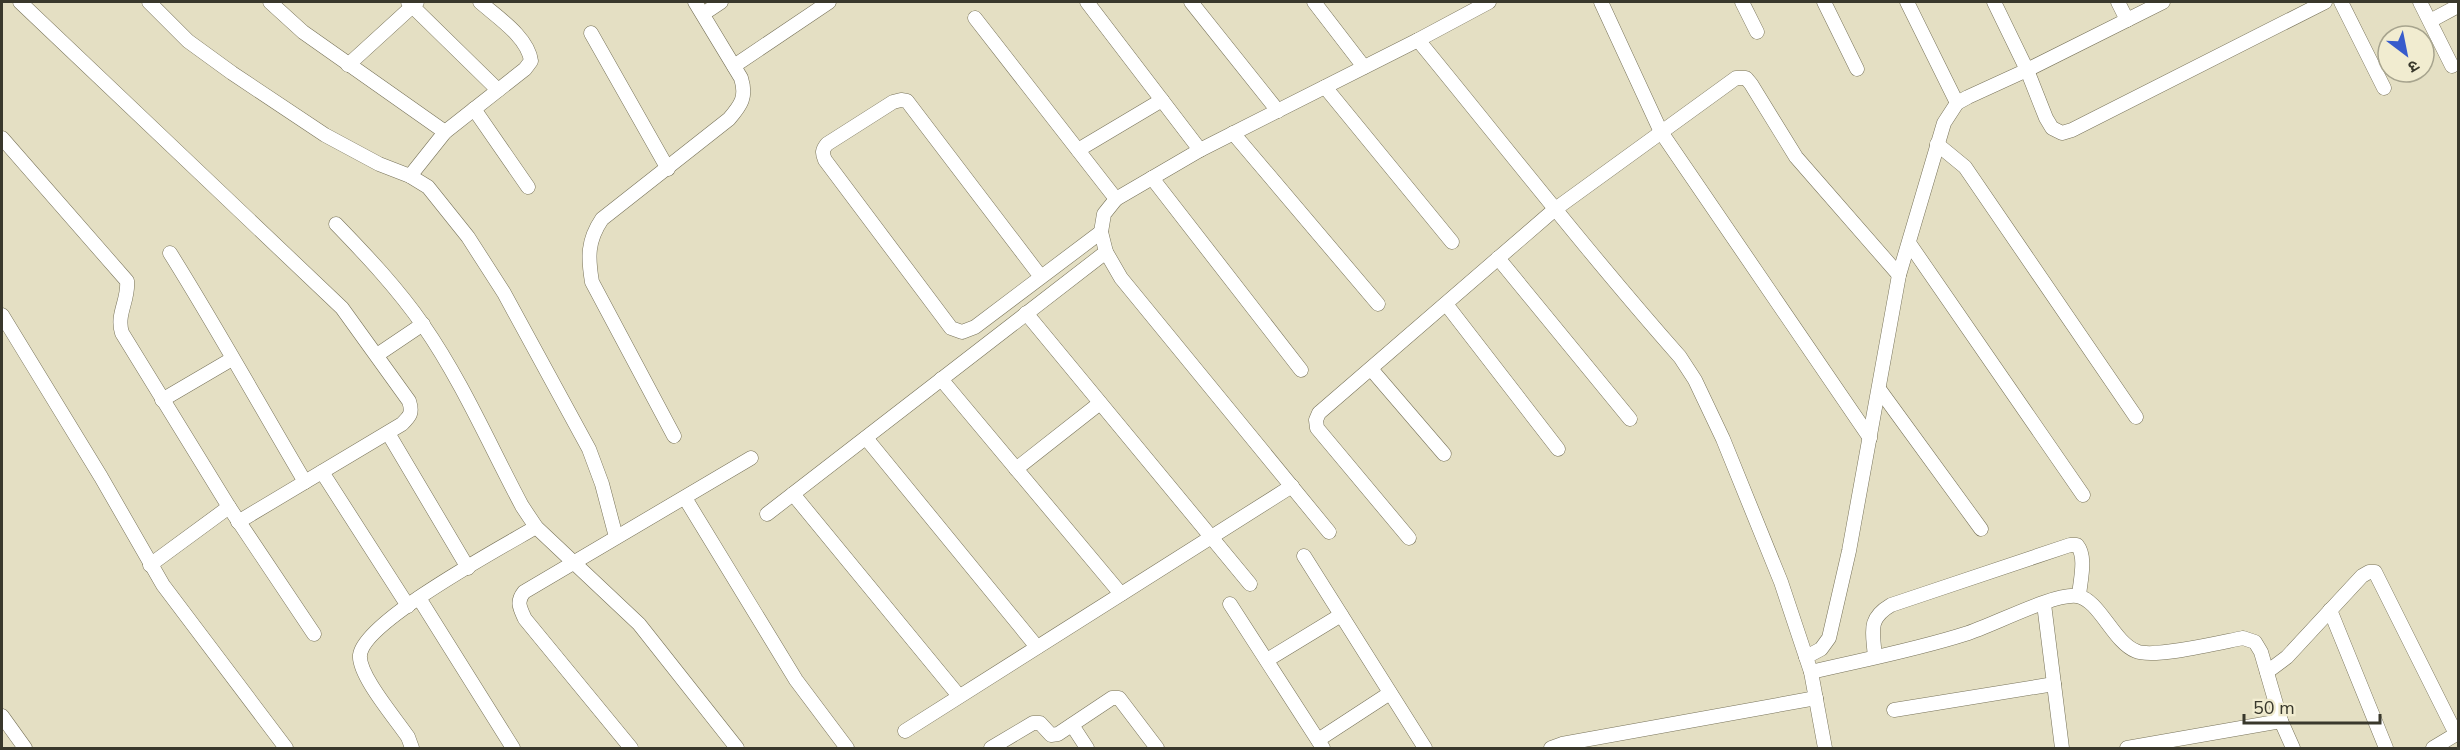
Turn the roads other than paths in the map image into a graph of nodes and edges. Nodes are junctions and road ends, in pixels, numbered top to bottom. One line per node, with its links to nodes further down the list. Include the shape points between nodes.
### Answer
1 (20, 2): 71 (street, via 342,308)
2 (149, 2): 52 (street, via 188,41 232,74 325,135)
3 (270, 2): 31 (street)
4 (480, 2): 39 (street, via 530,52 531,60 525,69)
5 (695, 2): 24 (street)
6 (721, 2): 24 (street)
7 (829, 2): 32 (street)
8 (1087, 2): 40 (street)
9 (1191, 2): 43 (street)
10 (1314, 2): 34 (street)
11 (1489, 2): 30 (street)
12 (1601, 2): 45 (street)
13 (1742, 2): 28 (street)
14 (1824, 2): 35 (street)
15 (1907, 2): 41 (street)
16 (1994, 2): 36 (street)
17 (2118, 2): 26 (street)
18 (2163, 2): 26 (street)
19 (2325, 2): 36 (street, via 2062,133 2052,128 2046,118)
20 (2341, 2): 38 (street)
21 (2420, 2): 27 (street)
22 (413, 3): 31 (street); 39 (street)
23 (2458, 6): 27 (street)
24 (703, 14): 32 (street)
25 (975, 18): 49 (street)
26 (2127, 20): 36 (street)
27 (2430, 21): 33 (street)
28 (1758, 32)
29 (591, 33): 51 (street)
30 (1418, 40): 34 (street); 56 (street)
31 (348, 65): 44 (street)
32 (734, 66): 51 (street, via 745,91 742,104 729,120)
33 (2452, 66)
34 (1364, 67): 37 (street)
35 (1857, 69)
36 (2027, 70): 41 (street)
37 (1325, 87): 43 (street); 59 (street)
38 (2384, 88)
39 (498, 90): 42 (street)
40 (1162, 100): 49 (street); 50 (street)
41 (1957, 103): 48 (street)
42 (474, 109): 44 (street); 54 (street)
43 (1278, 111): 46 (street)
44 (445, 132): 52 (street)
45 (1660, 132): 56 (street); 64 (street, via 1736,78 1746,78 1796,157); 84 (street)
46 (1233, 133): 50 (street); 66 (street)
47 (2, 138): 77 (street, via 127,281 118,322)
48 (1937, 144): 60 (street); 79 (street, via 1965,167)
49 (1078, 150): 55 (street)
50 (1200, 150): 53 (street)
51 (668, 169): 82 (street, via 602,219 592,234 588,258 592,282)
52 (410, 176): 101 (street, via 428,187 468,237 504,293 589,449 603,484)
53 (1152, 178): 55 (street); 74 (street)
54 (528, 188)
55 (1116, 199): 58 (street, via 1104,214)
56 (1554, 210): 63 (street); 118 (street, via 1680,357 1695,380 1772,560)
57 (336, 225): 70 (street)
58 (1101, 232): 61 (street); 65 (street)
59 (1452, 242)
60 (1909, 243): 64 (street); 93 (street)
61 (1106, 252): 68 (street); 91 (street, via 1121,278)
62 (170, 253): 72 (street)
63 (1498, 258): 67 (street); 80 (street)
64 (1899, 275): 76 (street)
65 (1041, 277): 65 (street, via 975,327 962,332 951,328 825,160 823,149 893,102 907,101)
66 (1378, 304)
67 (1446, 304): 73 (street); 85 (street)
68 (1026, 313): 75 (street); 78 (street)
69 (2, 315): 106 (street)
70 (423, 324): 71 (street); 98 (street)
71 (377, 355): 81 (street, via 412,409 410,416)
72 (232, 359): 77 (street); 90 (street)
73 (1371, 369): 86 (street); 103 (street, via 1319,413 1317,428)
74 (1301, 370)
75 (941, 379): 83 (street); 88 (street)
76 (1879, 389): 84 (street); 99 (street)
77 (162, 400): 95 (street)
78 (1100, 403): 88 (street); 102 (street)
79 (2136, 417)
80 (1630, 419)
81 (388, 433): 89 (street); 107 (street)
82 (674, 436)
83 (866, 438): 92 (street); 117 (street)
84 (1870, 438): 118 (street, via 1829,638 1821,649)
85 (1558, 449)
86 (1444, 454)
87 (751, 458): 94 (street)
88 (1016, 469): 109 (street)
89 (321, 472): 90 (street); 111 (street)
90 (305, 482): 97 (street)
91 (1292, 486): 100 (street); 102 (street)
92 (794, 494): 96 (street); 125 (street)
93 (2083, 495)
94 (685, 498): 101 (street); 140 (street, via 796,680)
95 (229, 507): 97 (street); 106 (street)
96 (767, 514)
97 (238, 522): 116 (street)
98 (536, 527): 105 (street); 107 (street)
99 (1981, 529)
100 (1329, 532)
101 (616, 537): 105 (street)
102 (1210, 537): 108 (street); 109 (street)
103 (1409, 538)
104 (1304, 556): 115 (street)
105 (572, 562): 138 (street, via 524,592 519,607); 139 (street, via 639,624)
106 (150, 565): 135 (street)
107 (468, 568): 111 (street)
108 (1250, 584)
109 (1121, 594): 117 (street)
110 (2079, 596): 113 (street); 119 (street, via 2081,549 2070,545 1885,608 1872,627); 122 (street, via 2091,604 2123,644 2137,652 2158,653 2243,638 2255,642)
111 (413, 602): 136 (street, via 384,623 365,642 360,655 362,669); 137 (street)
112 (1230, 604): 120 (street)
113 (2044, 604): 119 (street, via 1966,634); 123 (street)
114 (2330, 610): 122 (street, via 2287,657); 132 (street, via 2362,576 2375,572); 150 (street)
115 (1341, 615): 120 (street); 124 (street)
116 (314, 634)
117 (1036, 647): 125 (street)
118 (1806, 657): 121 (street)
119 (1875, 657): 121 (street)
120 (1267, 660): 133 (street)
121 (1810, 672): 126 (street)
122 (2266, 672): 129 (street)
123 (2054, 684): 127 (street); 147 (street)
124 (1390, 693): 133 (street); 144 (street)
125 (959, 696): 131 (street)
126 (1816, 698): 145 (street); 146 (street)
127 (1894, 710)
128 (2, 716): 134 (street)
129 (2281, 721): 148 (street); 149 (street)
130 (1072, 725): 141 (street, via 1051,735 1040,723 1033,723); 142 (street); 143 (street, via 1112,698 1119,698)
131 (904, 730)
132 (2457, 734): 151 (street)
133 (1321, 744)
134 (25, 748)
135 (286, 748)
136 (412, 748)
137 (513, 748)
138 (631, 748)
139 (737, 748)
140 (847, 748)
141 (990, 748)
142 (1087, 748)
143 (1157, 748)
144 (1425, 748)
145 (1551, 748)
146 (1826, 748)
147 (2062, 748)
148 (2127, 748)
149 (2293, 748)
150 (2386, 748)
151 (2433, 748)

